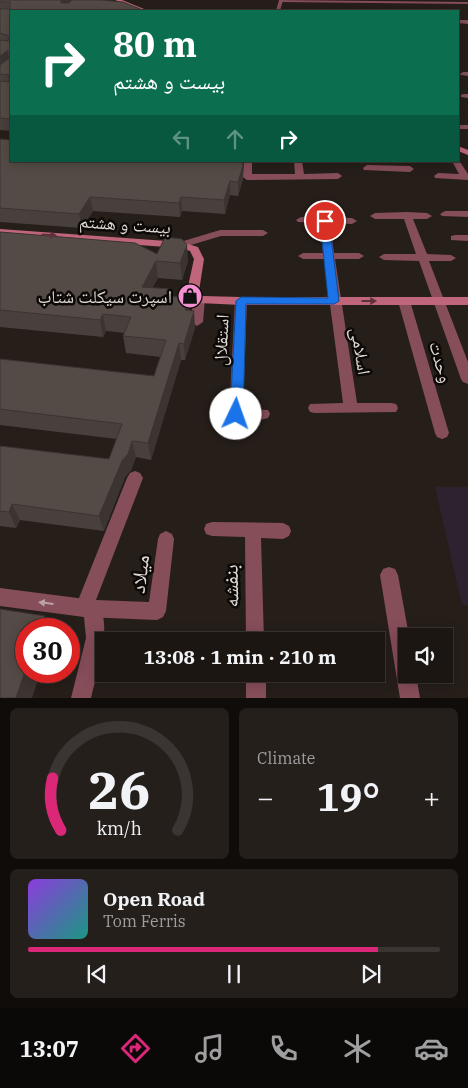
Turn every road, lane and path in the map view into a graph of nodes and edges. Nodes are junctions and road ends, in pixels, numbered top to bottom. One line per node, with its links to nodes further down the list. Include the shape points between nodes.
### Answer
1 (281, 1): 3 (street)
2 (114, 2): 4 (main road); 5 (main road)
3 (468, 3)
4 (127, 10)
5 (142, 10)
6 (298, 162): 13 (street)
7 (457, 162): 16 (street)
8 (248, 163): 9 (street); 13 (street, via 247,176)
9 (238, 164)
10 (387, 165): 11 (street); 12 (street)
11 (367, 168)
12 (410, 169)
13 (300, 176): 14 (street)
14 (338, 176)
15 (438, 176): 16 (street)
16 (467, 177)
17 (445, 214): 18 (street)
18 (468, 214)
19 (375, 216): 20 (street)
20 (407, 216): 21 (street); 34 (street)
21 (427, 216)
22 (301, 220): 23 (street)
23 (325, 221): 24 (street); 31 (street, اسلامی)
24 (352, 221)
25 (0, 232): 29 (main road, بیست و هشتم, one-way to 29)
26 (263, 233): 29 (street, via 220,233)
27 (454, 238): 28 (street)
28 (468, 238)
29 (181, 245): 36 (main road, بیست و هشتم, via 194,249 199,258 193,291)
30 (303, 256): 31 (street)
31 (329, 256): 32 (street); 38 (street, اسلامی)
32 (359, 256)
33 (384, 257): 34 (street)
34 (422, 258): 35 (street); 40 (street)
35 (451, 258)
36 (199, 298): 37 (main road); 42 (street)
37 (241, 301): 38 (main road); 47 (street, استقلال, via 236,414)
38 (334, 301): 39 (main road, one-way to 39); 45 (street, اسلامی)
39 (404, 301): 40 (main road); 48 (street, وحدت)
40 (438, 301): 41 (main road); 43 (street)
41 (468, 302)
42 (197, 322)
43 (468, 379)
44 (315, 408): 45 (street)
45 (352, 408): 46 (street)
46 (391, 408)
47 (263, 414)
48 (442, 433)
49 (134, 478): 56 (street)
50 (212, 529): 51 (street)
51 (253, 530): 52 (street); 57 (street, بنفشه)
52 (283, 531)
53 (166, 539): 56 (street, میلاد, via 157,611)
54 (389, 575): 61 (street)
55 (0, 597): 56 (street, one-way to 55)
56 (88, 609): 59 (street, via 95,638)
57 (255, 632)
58 (256, 682): 60 (street)
59 (81, 698)
60 (256, 698)
61 (410, 698)

